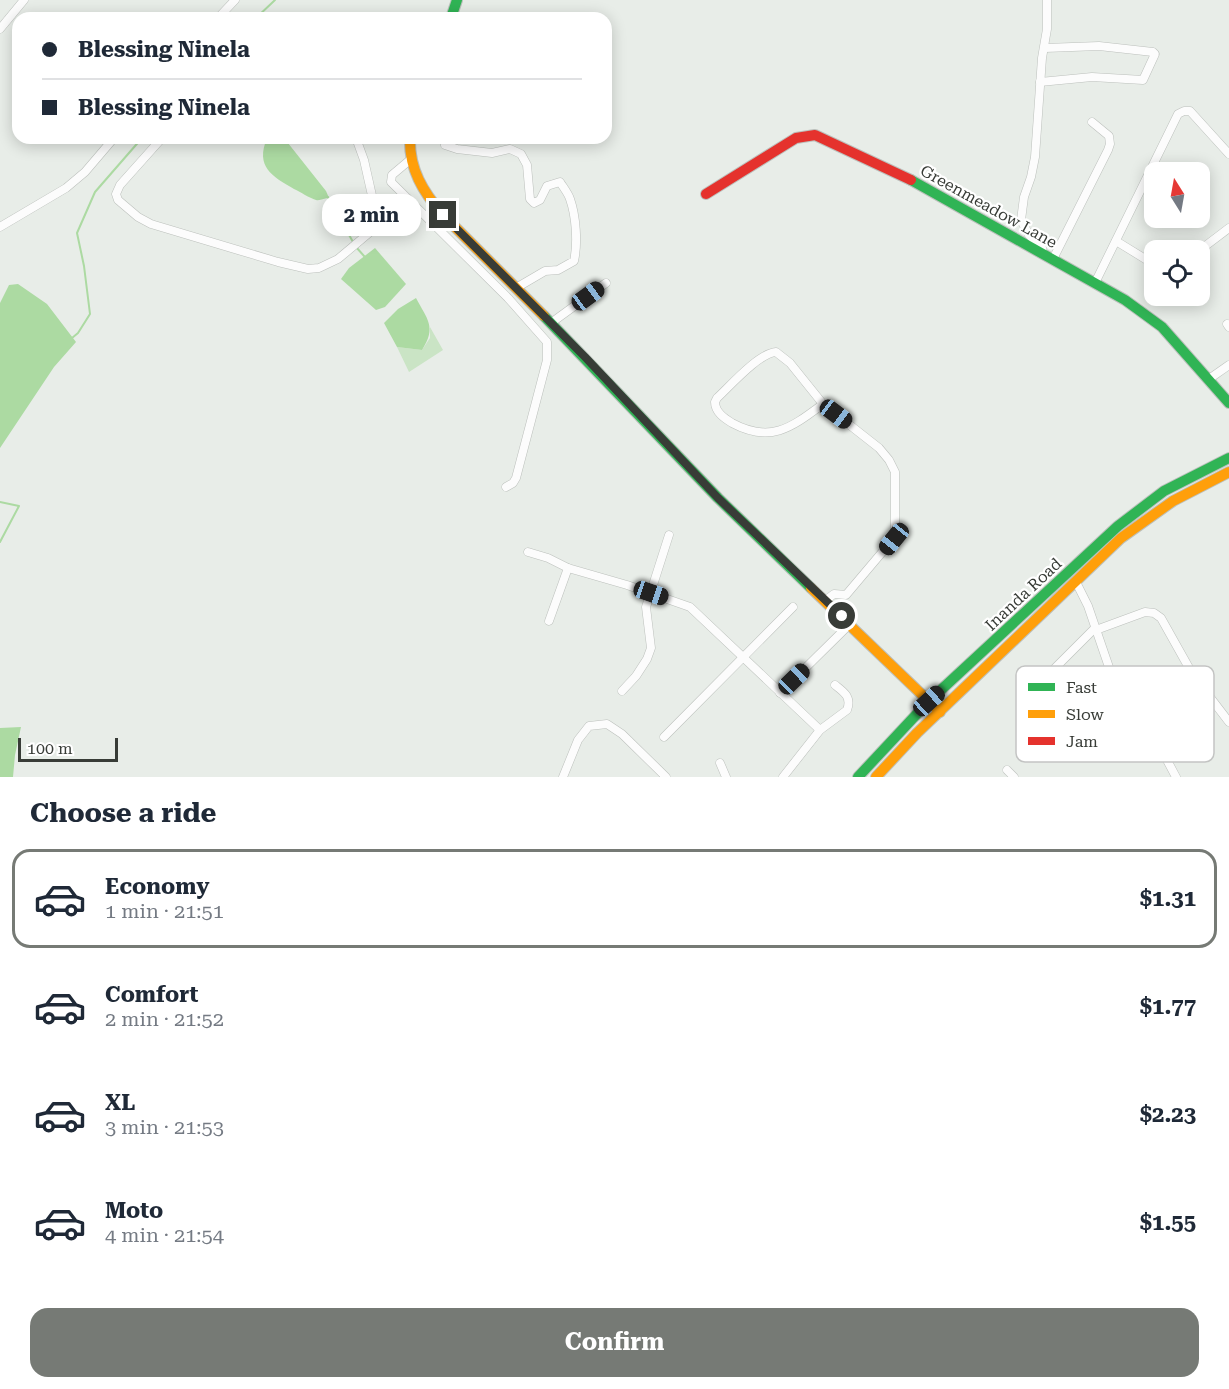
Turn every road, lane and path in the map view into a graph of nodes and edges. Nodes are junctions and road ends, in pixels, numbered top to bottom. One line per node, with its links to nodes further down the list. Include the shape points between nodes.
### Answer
1 (24, 0): 4 (street)
2 (235, 0): 5 (street)
3 (1047, 0): 8 (street)
4 (14, 12)
5 (224, 12)
6 (12, 14): 7 (street)
7 (0, 29)
8 (1045, 48): 9 (street); 9 (street, via 1099,46 1155,54 1143,80 1092,76)
9 (1040, 82): 25 (street, via 1035,157 1021,220)
10 (1092, 122): 25 (street, via 1109,136 1110,144)
11 (109, 144): 21 (street, via 66,188)
12 (156, 144): 20 (street, via 124,179 116,194 124,206 151,225 308,268 330,264)
13 (358, 144): 20 (street, via 373,200)
14 (410, 144): 17 (street)
15 (445, 146): 29 (street, via 492,153 510,149 521,154 527,165 530,199 534,203 547,186 560,182 570,197 574,261 558,270 545,271)
16 (1229, 154): 23 (street, via 1191,111 1178,114)
17 (411, 159): 19 (street, via 390,178); 29 (street, via 424,193)
18 (706, 194): 25 (street, Greenmeadow Lane, via 796,138 814,135 914,182)
19 (407, 198): 20 (street); 37 (street, via 547,342 547,360 516,478)
20 (388, 217)
21 (0, 227)
22 (1229, 228): 24 (street)
23 (1116, 241): 26 (street); 28 (street)
24 (1210, 242)
25 (1048, 256): 28 (street, Greenmeadow Lane)
26 (1144, 258)
27 (606, 283): 30 (street)
28 (1095, 283): 32 (street, Greenmeadow Lane, via 1162,327)
29 (516, 288): 30 (street)
30 (551, 323): 43 (street, via 718,498)
31 (1229, 364): 32 (street)
32 (1209, 379): 33 (street, Greenmeadow Lane)
33 (1229, 403)
34 (823, 404): 34 (street, via 790,363 776,352 767,353 715,402 718,412 731,422 767,433 783,430); 43 (street, via 879,448 897,477 894,539 846,596 834,594)
35 (1229, 458): 49 (street, Inanda Road, via 1140,508)
36 (1229, 472): 41 (street, Inanda Road, via 1148,516)
37 (506, 487)
38 (669, 535): 42 (street)
39 (528, 552): 40 (street)
40 (568, 568): 42 (street); 45 (street)
41 (1076, 582): 47 (street, Inanda Road); 48 (street)
42 (651, 593): 50 (street, via 690,608); 55 (street, via 646,608 651,648 636,676)
43 (826, 600): 46 (street)
44 (793, 607): 50 (street)
45 (549, 621)
46 (850, 624): 56 (street); 57 (street)
47 (1030, 627): 49 (street, via 1023,622); 59 (street, Inanda Road)
48 (1095, 629): 51 (street); 52 (street); 53 (street, via 1151,612 1166,624)
49 (1000, 637): 57 (street, Inanda Road)
50 (743, 656): 56 (street); 62 (street)
51 (1057, 666)
52 (1107, 666)
53 (1188, 666)
54 (835, 685): 61 (street, via 847,695 849,707)
55 (622, 691)
56 (780, 693): 61 (street)
57 (929, 701): 59 (street); 63 (street, Inanda Road)
58 (1214, 702): 60 (street)
59 (940, 712): 66 (street, Inanda Road)
60 (1229, 722)
61 (820, 730): 71 (street)
62 (664, 737)
63 (871, 762): 66 (street); 72 (street, Inanda Road)
64 (1168, 762): 75 (street)
65 (720, 763): 70 (street)
66 (885, 767): 73 (street, Inanda Road)
67 (1007, 770): 74 (street)
68 (563, 777): 69 (street, via 578,740 589,726 607,724)
69 (666, 777)
70 (726, 777)
71 (783, 777)
72 (858, 777)
73 (876, 777)
74 (1014, 777)
75 (1176, 777)

